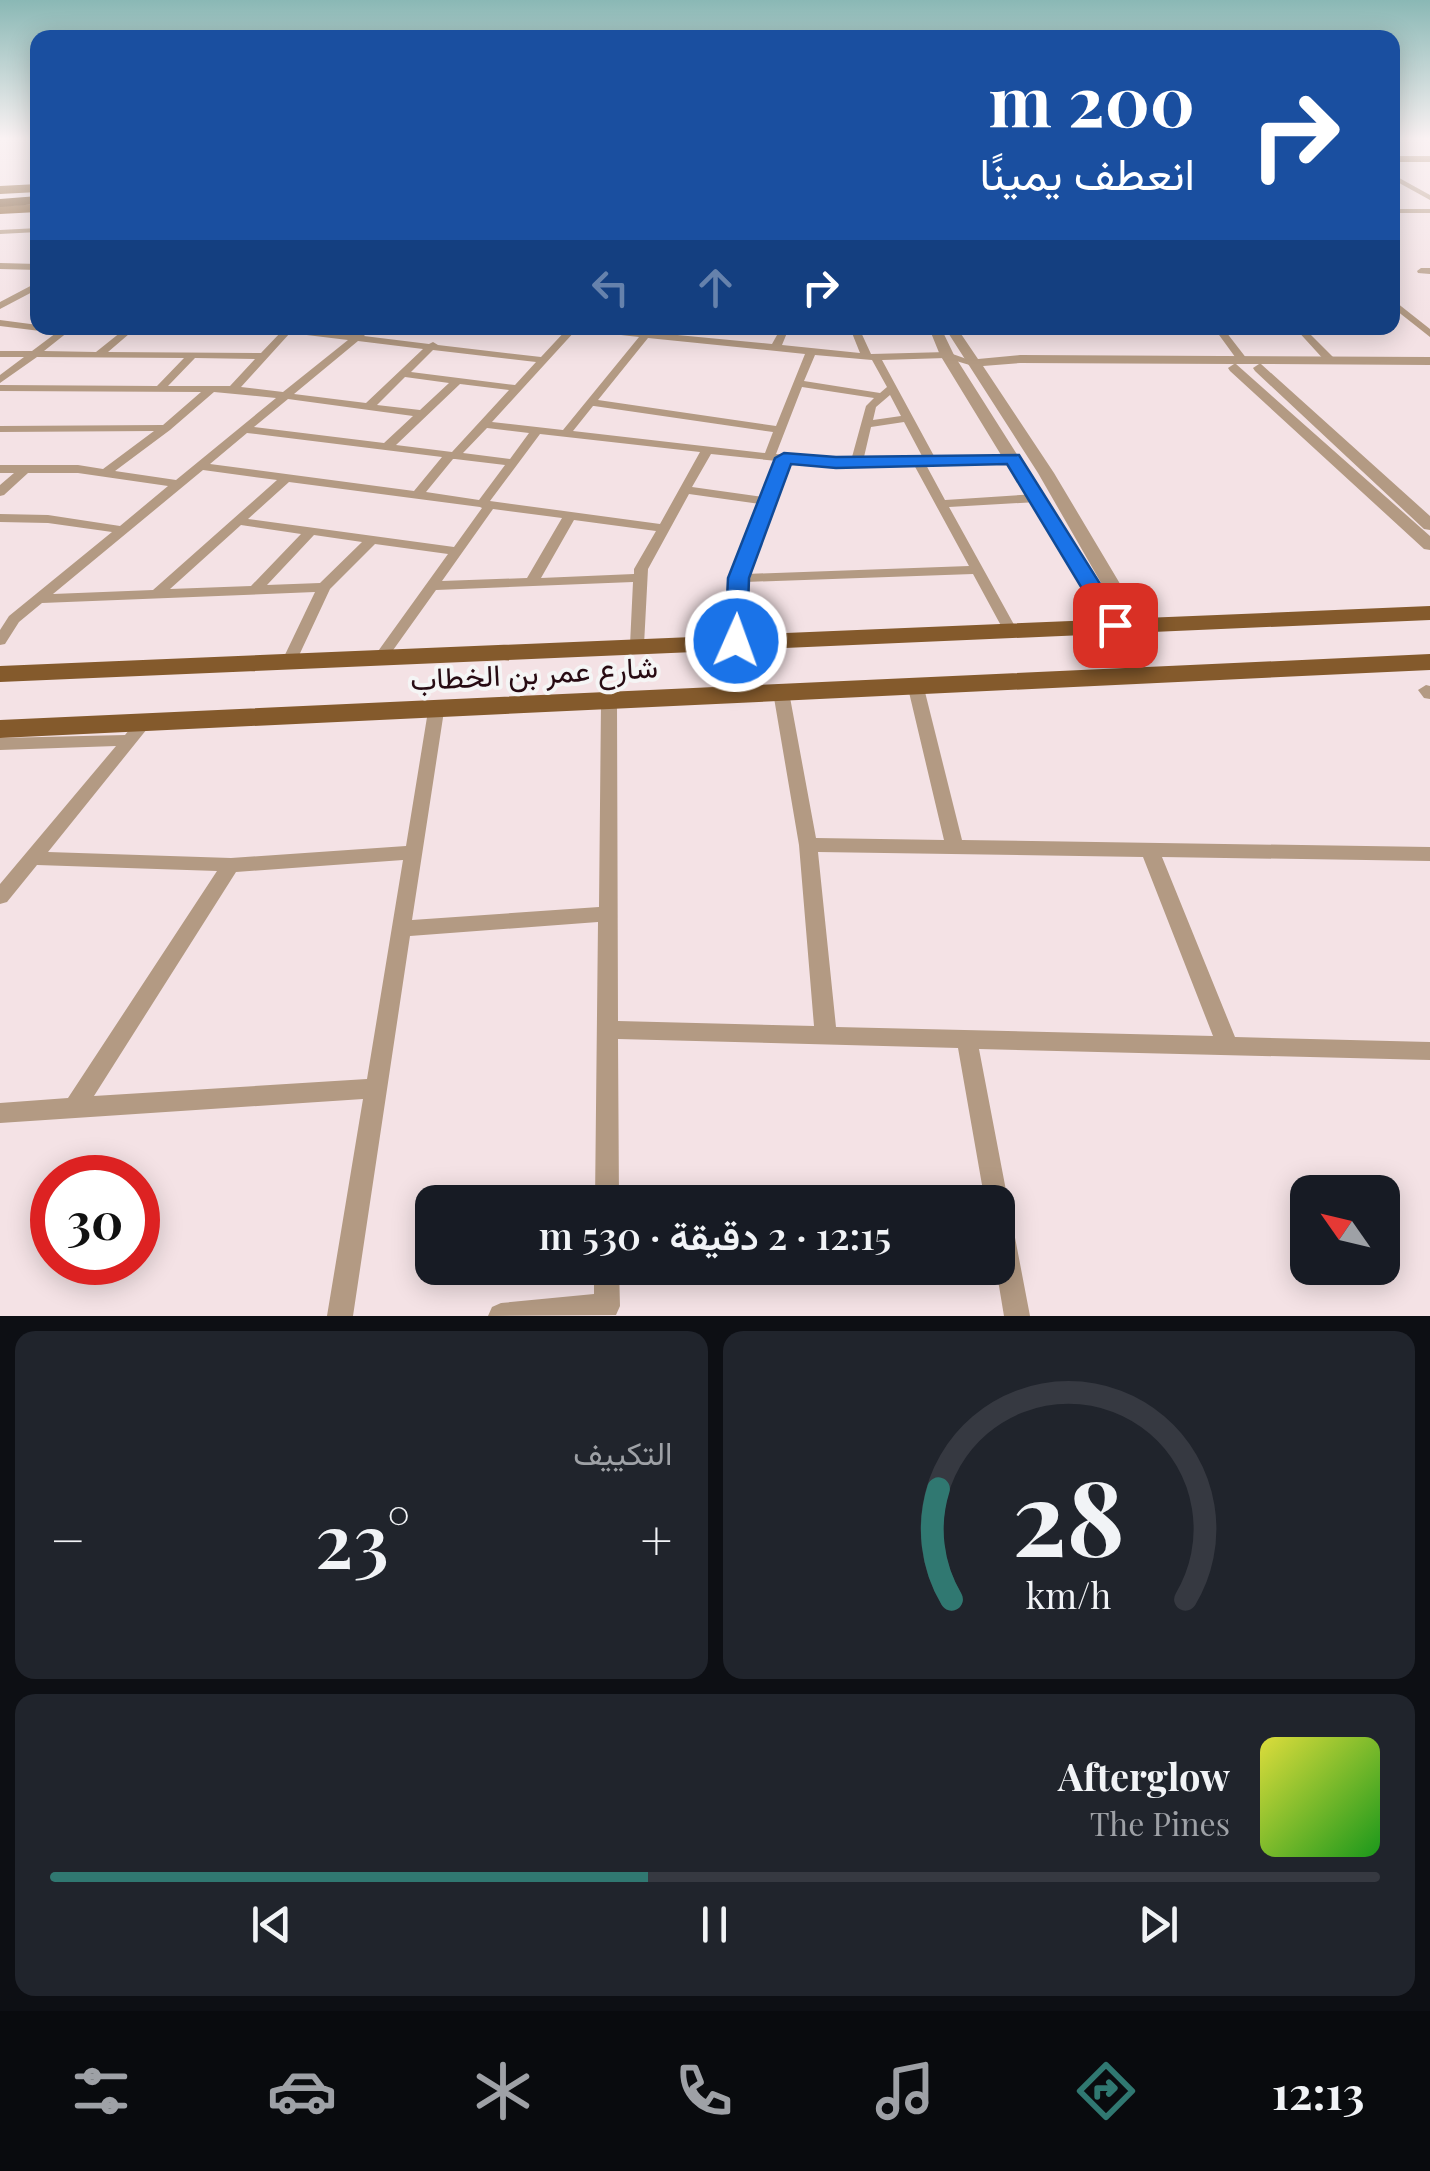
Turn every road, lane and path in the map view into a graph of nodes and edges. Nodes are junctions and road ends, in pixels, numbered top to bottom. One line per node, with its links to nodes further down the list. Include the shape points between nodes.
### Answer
1 (30, 201): 2 (highway)
2 (1, 205)
3 (1430, 211): 4 (street)
4 (1400, 212)
5 (30, 230): 6 (street)
6 (0, 232)
7 (0, 266): 8 (street)
8 (30, 266)
9 (30, 289): 10 (street)
10 (0, 306)
11 (1400, 309): 14 (street)
12 (0, 323): 13 (street)
13 (30, 326)
14 (1430, 334)
15 (59, 335): 33 (street)
16 (123, 335): 34 (street)
17 (283, 335): 37 (street)
18 (359, 335): 55 (street)
19 (384, 335): 29 (street)
20 (569, 335): 39 (street)
21 (645, 335): 56 (street)
22 (655, 335): 30 (street)
23 (782, 335): 30 (street)
24 (859, 335): 38 (street)
25 (938, 335): 36 (street)
26 (955, 335): 41 (street)
27 (1222, 335): 42 (street)
28 (1306, 335): 40 (street)
29 (433, 345): 39 (street); 45 (street)
30 (776, 348): 31 (street)
31 (811, 351): 38 (street); 48 (street)
32 (0, 354): 33 (street)
33 (32, 354): 34 (street); 46 (street)
34 (100, 354): 35 (street)
35 (193, 355): 37 (street); 50 (street)
36 (947, 355): 38 (street); 41 (street); 72 (street)
37 (263, 356): 52 (street)
38 (871, 357): 54 (street)
39 (543, 360): 51 (street)
40 (1330, 360): 42 (street); 43 (street)
41 (973, 363): 42 (street); 109 (street, via 1046,473)
42 (1238, 363): 44 (street); 97 (street)
43 (1427, 366): 44 (street)
44 (1260, 368): 92 (street)
45 (405, 374): 47 (street); 57 (street)
46 (0, 380)
47 (457, 380): 51 (street); 58 (street)
48 (798, 383): 54 (street); 66 (street)
49 (0, 388): 50 (street)
50 (160, 388): 53 (street)
51 (517, 388): 60 (street)
52 (232, 389): 53 (street); 55 (street)
53 (210, 390): 62 (street)
54 (887, 392): 59 (street); 61 (street, via 872,406)
55 (282, 397): 57 (street); 63 (street)
56 (594, 403): 66 (street); 67 (street)
57 (369, 406): 58 (street)
58 (422, 414): 68 (street)
59 (908, 418): 61 (street); 73 (street)
60 (484, 424): 65 (street); 70 (street)
61 (867, 424): 74 (street)
62 (166, 428): 64 (street); 79 (street)
63 (244, 428): 68 (street); 76 (street)
64 (0, 429)
65 (537, 430): 67 (street); 75 (street)
66 (780, 430): 71 (street)
67 (565, 434): 69 (street)
68 (387, 447): 70 (street)
69 (707, 450): 71 (street); 82 (street)
70 (452, 456): 75 (street); 84 (street)
71 (777, 458): 74 (street); 86 (street)
72 (1013, 459): 73 (street); 85 (street)
73 (924, 461): 74 (street); 88 (street)
74 (857, 462)
75 (514, 463): 87 (street)
76 (200, 466): 80 (street); 81 (street)
77 (0, 468): 78 (street)
78 (24, 468): 79 (street); 83 (street)
79 (105, 473): 81 (street)
80 (287, 477): 84 (street); 91 (street)
81 (178, 484): 94 (street)
82 (684, 490): 86 (street); 93 (street)
83 (0, 492)
84 (416, 495): 87 (street)
85 (1038, 498): 88 (street); 109 (street)
86 (768, 501): 101 (street)
87 (486, 504): 89 (street); 98 (street)
88 (942, 504): 99 (street)
89 (570, 516): 93 (street); 102 (street)
90 (0, 518): 94 (street)
91 (238, 521): 95 (street); 106 (street)
92 (1430, 525)
93 (662, 528): 100 (street)
94 (122, 530): 107 (street)
95 (311, 531): 96 (street); 105 (street)
96 (372, 539): 98 (street); 104 (street)
97 (1430, 545)
98 (457, 550): 103 (street)
99 (978, 570): 101 (street); 110 (street)
100 (641, 578): 102 (street); 113 (street)
101 (738, 578): 112 (street)
102 (532, 582): 103 (street)
103 (432, 586): 114 (street)
104 (324, 587): 105 (street); 115 (street)
105 (254, 590): 106 (street)
106 (157, 594): 107 (street)
107 (39, 599): 111 (street)
108 (1430, 612): 109 (main road, شارع عمر بن الخطاب)
109 (1125, 625): 110 (main road, شارع عمر بن الخطاب)
110 (1010, 630): 112 (main road, شارع عمر بن الخطاب)
111 (0, 641)
112 (736, 641): 113 (main road, شارع عمر بن الخطاب)
113 (637, 646): 114 (main road, شارع عمر بن الخطاب)
114 (381, 657): 115 (main road, شارع عمر بن الخطاب)
115 (290, 661): 117 (main road, شارع عمر بن الخطاب)
116 (1430, 662): 118 (main road, شارع عمر بن الخطاب)
117 (0, 674)
118 (916, 688): 119 (main road, شارع عمر بن الخطاب); 126 (street)
119 (781, 692): 120 (main road, شارع عمر بن الخطاب); 125 (street)
120 (610, 704): 121 (main road, شارع عمر بن الخطاب); 133 (street)
121 (436, 711): 123 (main road, شارع عمر بن الخطاب); 128 (street)
122 (0, 730): 123 (main road, شارع عمر بن الخطاب)
123 (136, 732): 124 (street); 130 (street)
124 (0, 744)
125 (808, 845): 126 (street); 136 (street)
126 (954, 847): 127 (street)
127 (1150, 850): 129 (street); 138 (street)
128 (414, 852): 131 (street); 134 (street)
129 (1430, 854)
130 (32, 858): 131 (street); 132 (street)
131 (231, 865): 141 (street)
132 (0, 896)
133 (608, 914): 134 (street); 135 (street)
134 (402, 928): 140 (street)
135 (608, 1030): 136 (street); 143 (street)
136 (826, 1038): 137 (street)
137 (967, 1041): 138 (street); 144 (street)
138 (1228, 1047): 139 (street)
139 (1430, 1052)
140 (376, 1088): 141 (street); 147 (street)
141 (74, 1108): 142 (street)
142 (0, 1114)
143 (608, 1185)
144 (993, 1185)
145 (607, 1285): 148 (street, via 607,1306)
146 (1011, 1285): 149 (street)
147 (340, 1316)
148 (501, 1316)
149 (1017, 1316)

